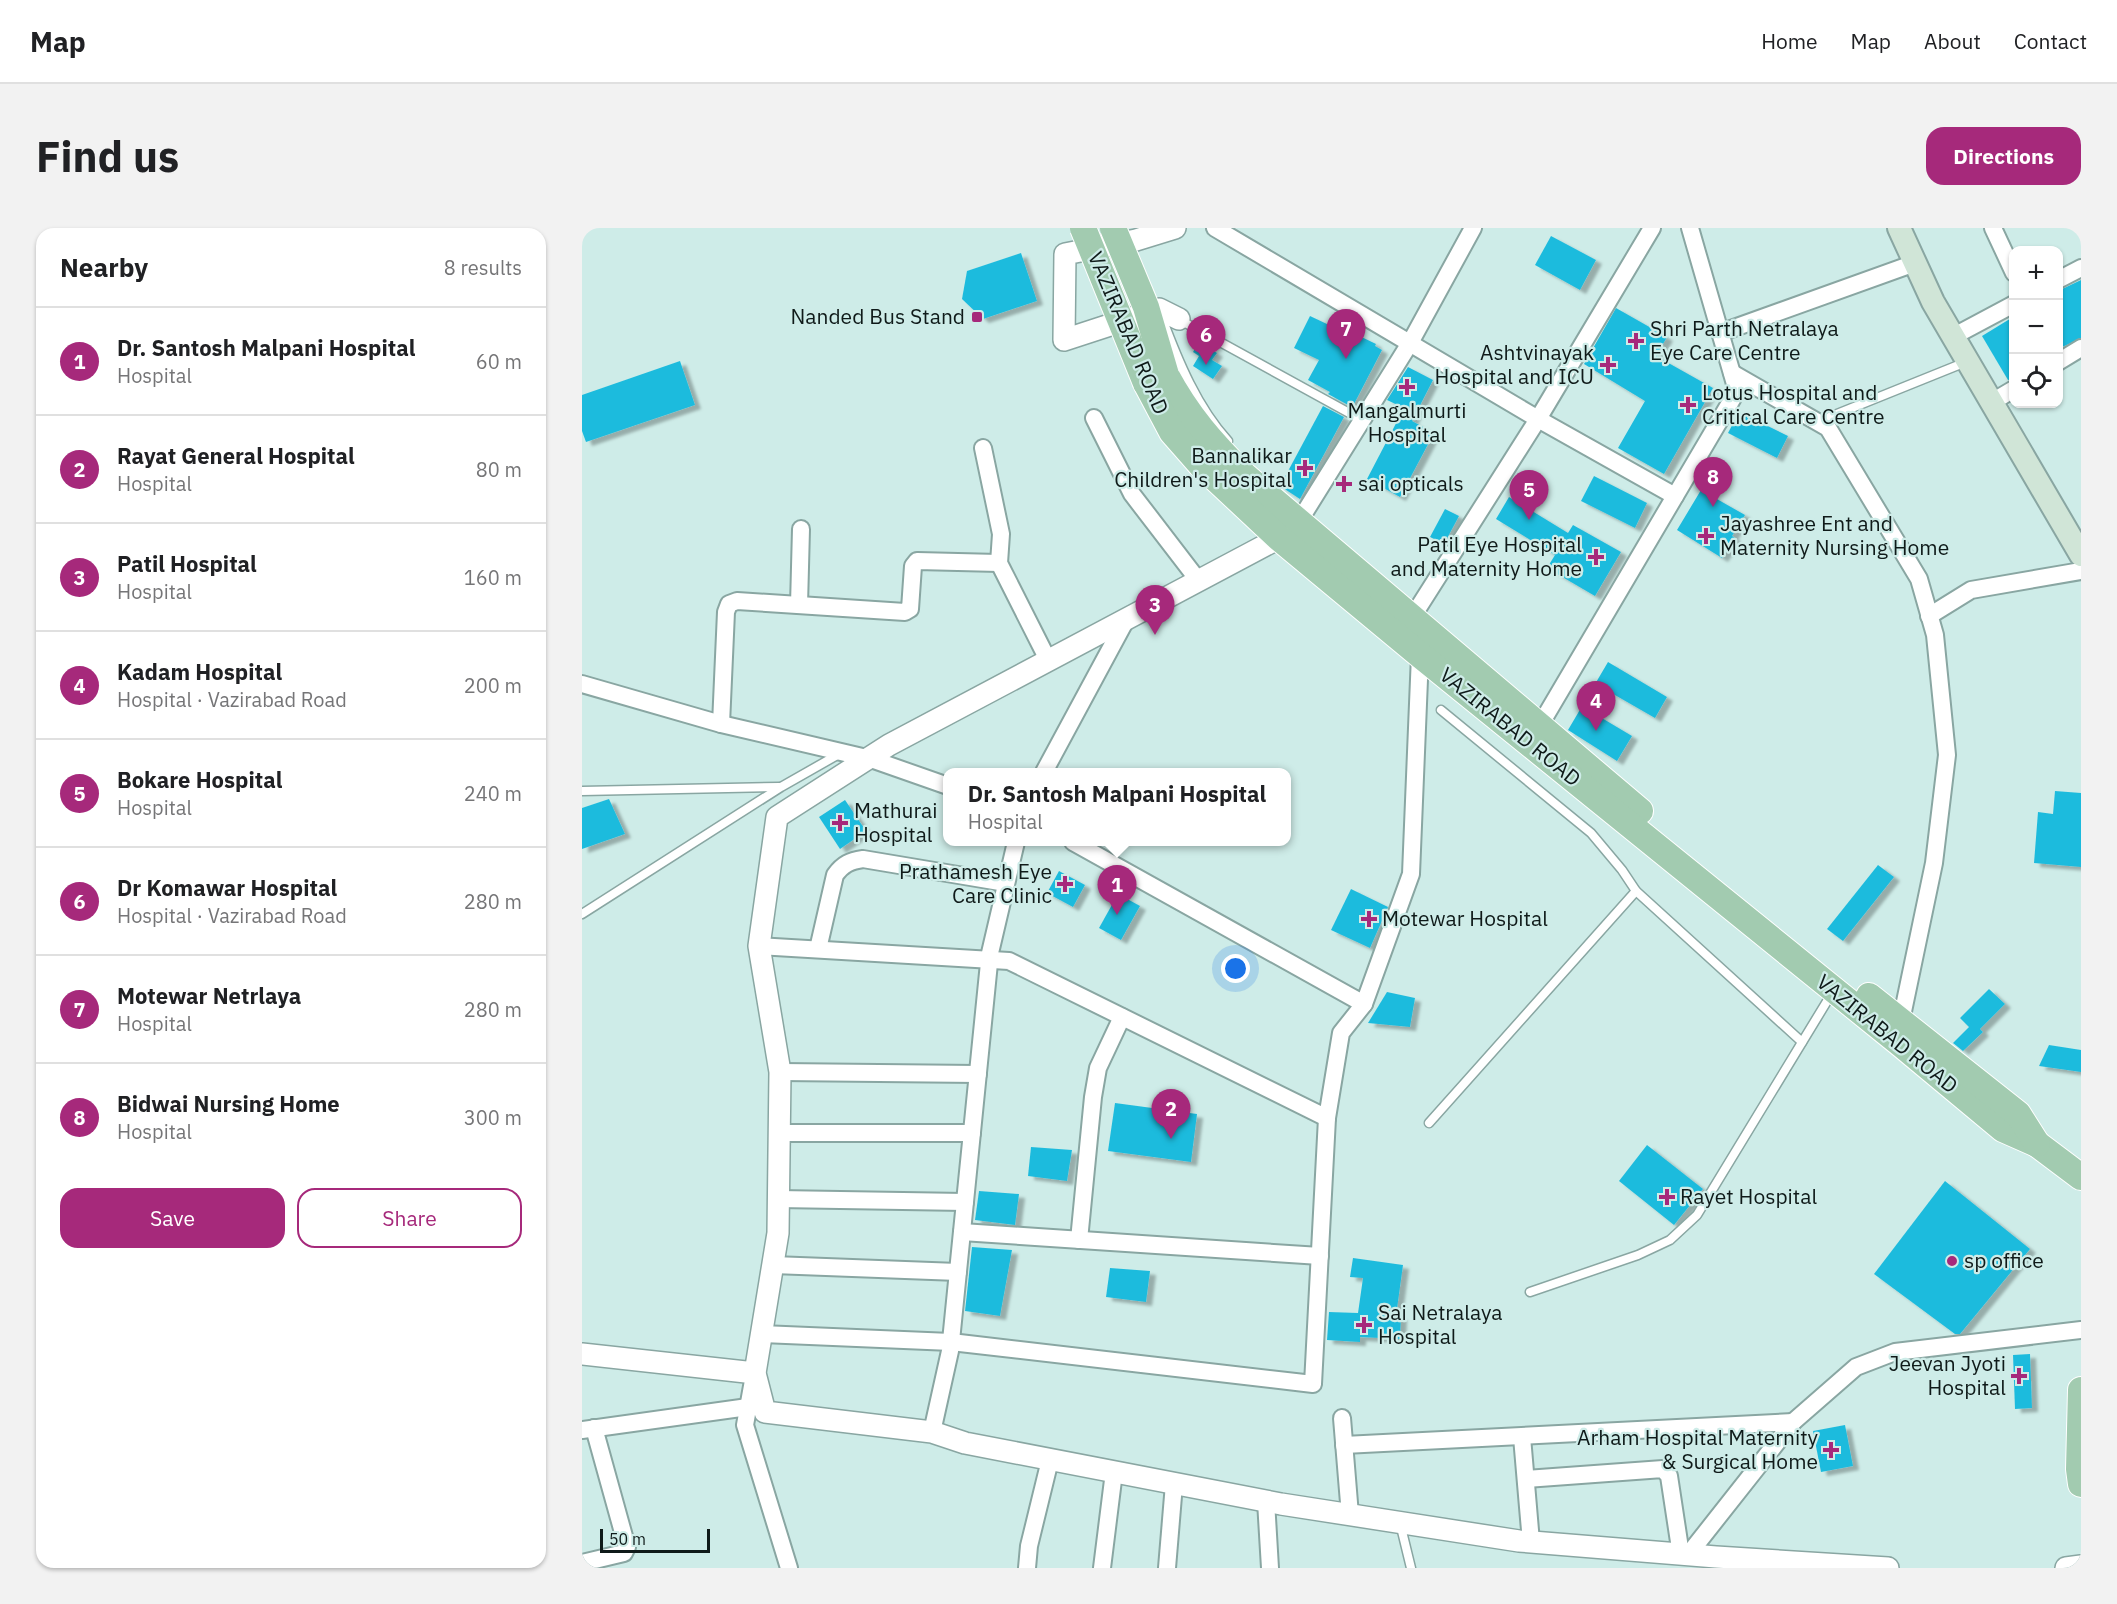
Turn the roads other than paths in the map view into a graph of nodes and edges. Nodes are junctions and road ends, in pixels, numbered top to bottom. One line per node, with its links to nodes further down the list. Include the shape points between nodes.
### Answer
1 (1083, 228): 24 (main road, VAZIRABAD ROAD, bridge)
2 (1113, 228): 24 (main road, VAZIRABAD ROAD, bridge, via 1146,307)
3 (1175, 228): 15 (street, via 1065,254 1064,340)
4 (1215, 228): 19 (street)
5 (1473, 228): 19 (street)
6 (1652, 228): 28 (street)
7 (1690, 228): 17 (street)
8 (1899, 228): 10 (main road)
9 (1994, 228): 11 (street)
10 (1915, 263): 17 (street); 18 (main road)
11 (2009, 264)
12 (2081, 268): 13 (street)
13 (2063, 277)
14 (2009, 306): 18 (street)
15 (1158, 309): 16 (street); 31 (lane, via 1191,386)
16 (1179, 319): 29 (lane)
17 (1720, 333): 23 (street)
18 (1954, 336): 22 (main road)
19 (1410, 343): 28 (street); 29 (street)
20 (2081, 348): 21 (street)
21 (2063, 359)
22 (1968, 362): 26 (main road); 30 (lane)
23 (1732, 373): 30 (street); 33 (street, via 1737,391)
24 (1156, 379): 34 (main road, VAZIRABAD ROAD, via 1172,432 1201,465)
25 (2009, 391): 26 (street)
26 (1992, 402): 36 (main road)
27 (1094, 418): 40 (street, via 1132,494)
28 (1538, 419): 33 (street); 43 (street)
29 (1362, 420): 34 (street)
30 (1816, 422): 44 (street, via 1828,428 1918,579)
31 (1233, 446)
32 (983, 448): 37 (street, via 1001,534)
33 (1675, 496): 51 (street)
34 (1294, 520): 39 (main road, VAZIRABAD ROAD); 40 (street); 41 (main road, VAZIRABAD ROAD)
35 (801, 529): 42 (street)
36 (2081, 555)
37 (999, 563): 42 (street, via 916,561 910,609 905,612); 47 (street)
38 (2081, 571): 44 (street, via 1971,590)
39 (1360, 572): 41 (main road); 43 (main road, VAZIRABAD ROAD)
40 (1198, 580): 45 (street)
41 (1344, 592): 46 (main road, VAZIRABAD ROAD)
42 (799, 605): 50 (street, via 737,601 726,607)
43 (1413, 616): 51 (main road, VAZIRABAD ROAD)
44 (1929, 616): 69 (street, via 1935,635 1947,755 1934,863)
45 (1127, 618): 47 (street); 54 (street)
46 (1420, 655): 51 (main road, VAZIRABAD ROAD); 67 (street, via 1411,874)
47 (1048, 660): 53 (street, via 889,745)
48 (582, 684): 50 (street)
49 (1441, 710): 61 (lane, via 1591,833)
50 (721, 724): 52 (street)
51 (1534, 734): 66 (main road, VAZIRABAD ROAD); 69 (main road, VAZIRABAD ROAD)
52 (843, 752): 53 (street); 56 (lane)
53 (871, 759): 55 (street); 63 (street, via 777,817)
54 (1046, 768)
55 (943, 784)
56 (781, 787): 57 (lane); 62 (lane)
57 (582, 791)
58 (1015, 846): 60 (street)
59 (1080, 846): 67 (street)
60 (1006, 883): 64 (street, via 863,859 850,861 836,875); 65 (street)
61 (1636, 891): 70 (lane); 74 (lane)
62 (582, 914)
63 (759, 946): 64 (street); 71 (street)
64 (818, 950): 65 (street)
65 (989, 961): 68 (street, via 1009,961); 72 (street)
66 (1834, 990): 70 (lane); 77 (main road, VAZIRABAD ROAD, via 2003,1129)
67 (1364, 1004): 73 (street, via 1341,1033)
68 (1122, 1017): 73 (street); 82 (street, via 1098,1068)
69 (1901, 1021): 77 (main road, VAZIRABAD ROAD, via 2018,1114)
70 (1802, 1042): 86 (lane, via 1697,1215 1670,1240)
71 (780, 1072): 72 (street); 75 (street)
72 (978, 1074): 76 (street)
73 (1327, 1118): 83 (street)
74 (1429, 1123)
75 (779, 1133): 76 (street); 79 (street)
76 (972, 1133): 80 (street)
77 (2037, 1143): 78 (main road, VAZIRABAD ROAD)
78 (2081, 1177)
79 (778, 1199): 80 (street); 84 (street, via 778,1233)
80 (965, 1203): 81 (street)
81 (962, 1232): 82 (street); 85 (street)
82 (1079, 1240): 83 (street)
83 (1320, 1256): 89 (street, via 1313,1384)
84 (772, 1265): 85 (street); 88 (street)
85 (958, 1272): 89 (street)
86 (1530, 1292)
87 (2081, 1330): 95 (street, via 1895,1352 1856,1367)
88 (761, 1334): 89 (street); 91 (street)
89 (951, 1342): 97 (street)
90 (582, 1354): 91 (street)
91 (754, 1373): 93 (street); 97 (street, via 765,1413)
92 (2081, 1390): 104 (main road)
93 (748, 1407): 96 (street); 112 (street, via 745,1425)
94 (1342, 1418): 99 (street)
95 (1793, 1422): 98 (street); 109 (street)
96 (588, 1429): 110 (street, via 627,1547 624,1553)
97 (932, 1432): 100 (street, via 965,1443)
98 (1522, 1437): 99 (street); 102 (street)
99 (1344, 1445): 106 (street)
100 (1050, 1460): 101 (street); 113 (street)
101 (1114, 1472): 103 (street); 114 (street)
102 (1526, 1479): 108 (street); 109 (street, via 1664,1469)
103 (1174, 1484): 105 (street); 115 (street)
104 (2081, 1484)
105 (1266, 1501): 106 (street); 116 (street)
106 (1350, 1515): 107 (street)
107 (1400, 1523): 108 (street); 117 (lane)
108 (1531, 1542): 109 (street)
109 (1685, 1555): 118 (street)
110 (582, 1563)
111 (2081, 1566): 119 (street)
112 (789, 1568)
113 (1027, 1568)
114 (1102, 1568)
115 (1167, 1568)
116 (1270, 1568)
117 (1411, 1568)
118 (1888, 1568)
119 (2066, 1568)

